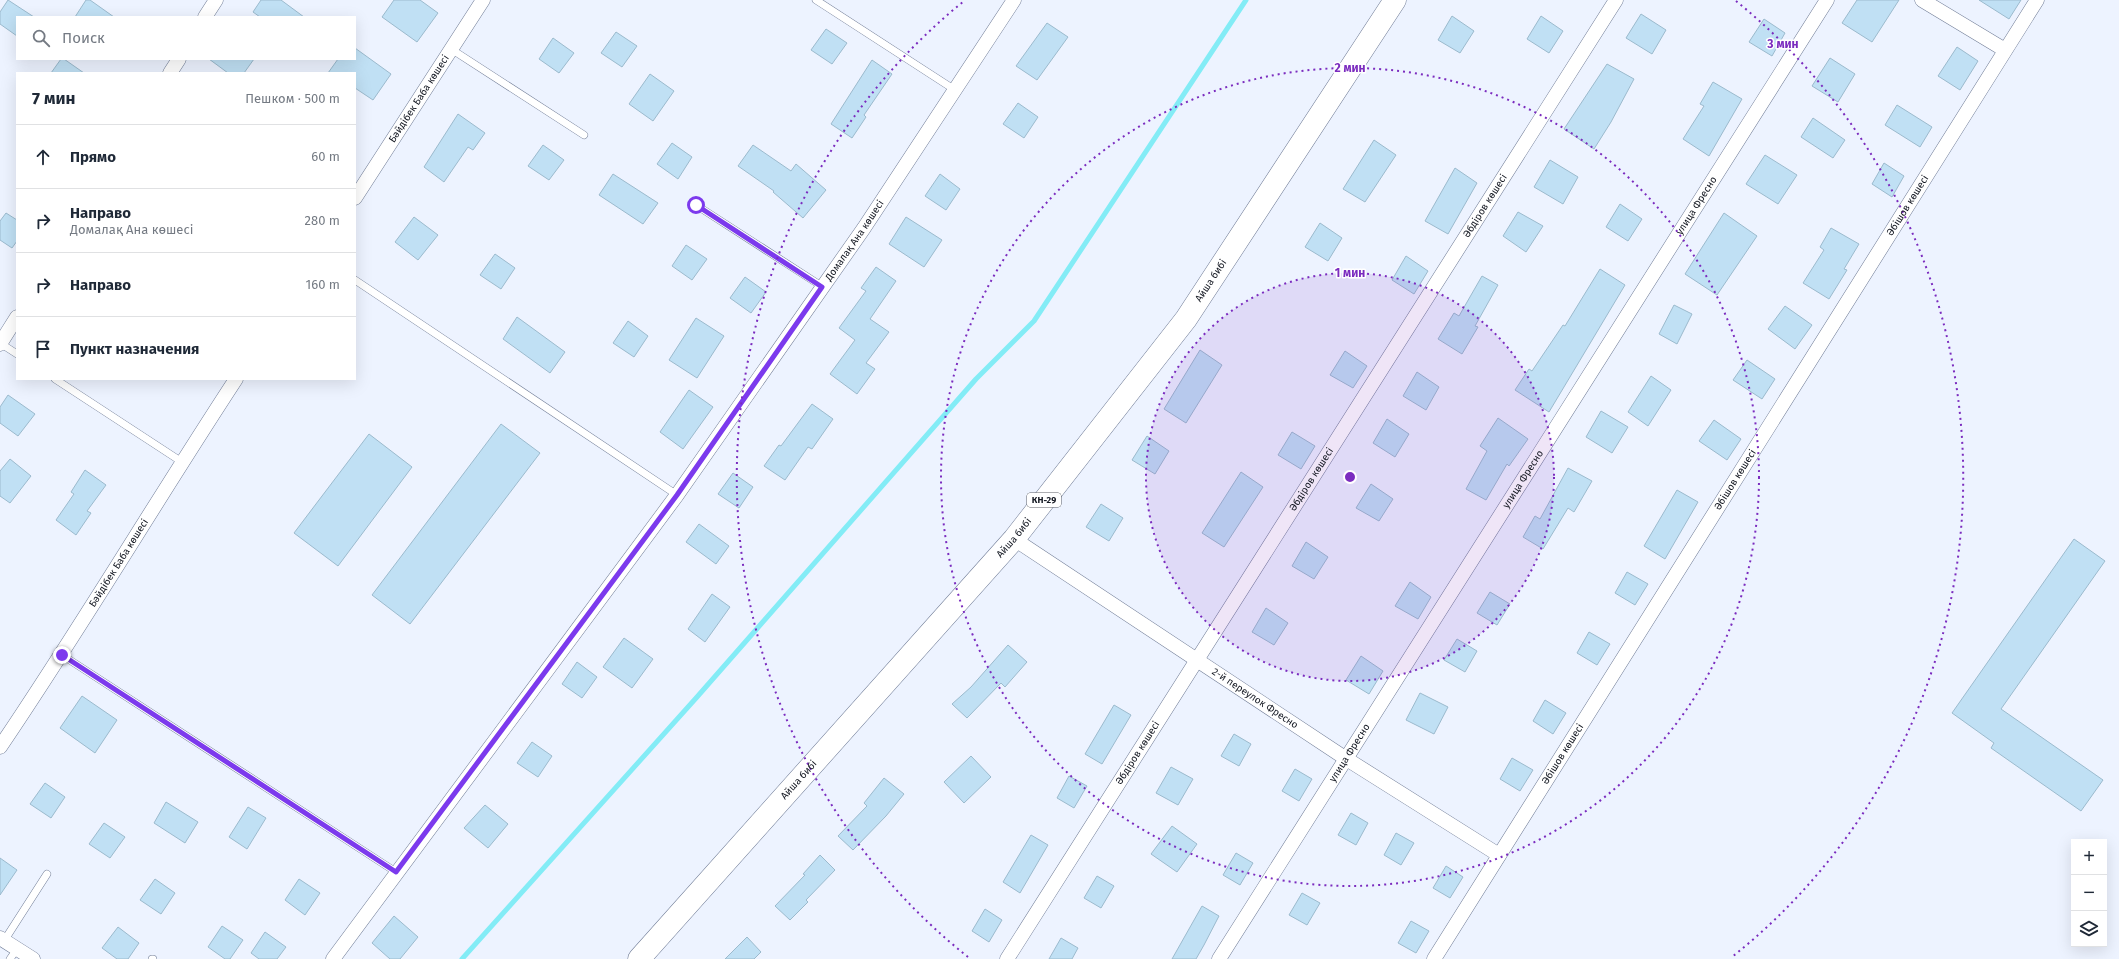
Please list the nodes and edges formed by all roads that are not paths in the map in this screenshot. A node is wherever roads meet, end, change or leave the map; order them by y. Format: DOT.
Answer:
graph roads {
  1 [pos="216,0"];
  2 [pos="483,0"];
  3 [pos="816,0"];
  4 [pos="1014,0"];
  5 [pos="1395,0"];
  6 [pos="1616,0"];
  7 [pos="1827,0"];
  8 [pos="1922,0"];
  9 [pos="2037,0"];
  10 [pos="206,16"];
  11 [pos="451,49"];
  12 [pos="2005,50"];
  13 [pos="178,60"];
  14 [pos="171,72"];
  15 [pos="955,90"];
  16 [pos="584,135"];
  17 [pos="356,196"];
  18 [pos="696,205"];
  19 [pos="356,281"];
  20 [pos="822,287"];
  21 [pos="16,319"];
  22 [pos="0,344"];
  23 [pos="16,353"];
  24 [pos="56,380"];
  25 [pos="235,380"];
  26 [pos="182,462"];
  27 [pos="677,495"];
  28 [pos="1014,539"];
  29 [pos="62,655"];
  30 [pos="1198,659"];
  31 [pos="0,746"];
  32 [pos="1345,758"];
  33 [pos="1499,855"];
  34 [pos="396,872"];
  35 [pos="48,874"];
  36 [pos="2,939"];
  37 [pos="14,954"];
  38 [pos="33,959"];
  39 [pos="333,959"];
  40 [pos="639,959"];
  41 [pos="1007,959"];
  42 [pos="1219,959"];
  43 [pos="1434,959"];
  1 -- 10 [label="street"];
  2 -- 11 [label="street, Бәйдібек Баба көшесі"];
  3 -- 15 [label="lane"];
  4 -- 15 [label="street, Домалақ Ана көшесі"];
  5 -- 28 [label="main road, Айша бибі / КН-29"];
  6 -- 30 [label="street, Әбдіров көшесі"];
  7 -- 32 [label="street, улица Фресно"];
  8 -- 12 [label="street"];
  9 -- 12 [label="street, Әбішов көшесі"];
  11 -- 16 [label="lane"];
  11 -- 17 [label="street, Бәйдібек Баба көшесі"];
  12 -- 33 [label="street, Әбішов көшесі"];
  13 -- 14 [label="street"];
  15 -- 20 [label="street, Домалақ Ана көшесі"];
  18 -- 20 [label="lane"];
  19 -- 27 [label="lane"];
  20 -- 27 [label="street, Домалақ Ана көшесі"];
  21 -- 22 [label="street"];
  22 -- 23 [label="lane"];
  24 -- 26 [label="lane"];
  25 -- 26 [label="street, Бәйдібек Баба көшесі"];
  26 -- 29 [label="street, Бәйдібек Баба көшесі"];
  27 -- 34 [label="street, Домалақ Ана көшесі"];
  28 -- 30 [label="street, 2-й переулок Фресно"];
  28 -- 40 [label="main road, Айша бибі / КН-29"];
  29 -- 31 [label="street, Бәйдібек Баба көшесі"];
  29 -- 34 [label="lane"];
  30 -- 32 [label="street, 2-й переулок Фресно"];
  30 -- 41 [label="street, Әбдіров көшесі"];
  32 -- 33 [label="street, 2-й переулок Фресно"];
  32 -- 42 [label="street, улица Фресно"];
  33 -- 43 [label="street, Әбішов көшесі"];
  34 -- 39 [label="street, Домалақ Ана көшесі"];
  35 -- 36 [label="lane"];
  36 -- 37 [label="street"];
  37 -- 38 [label="street"];
}
